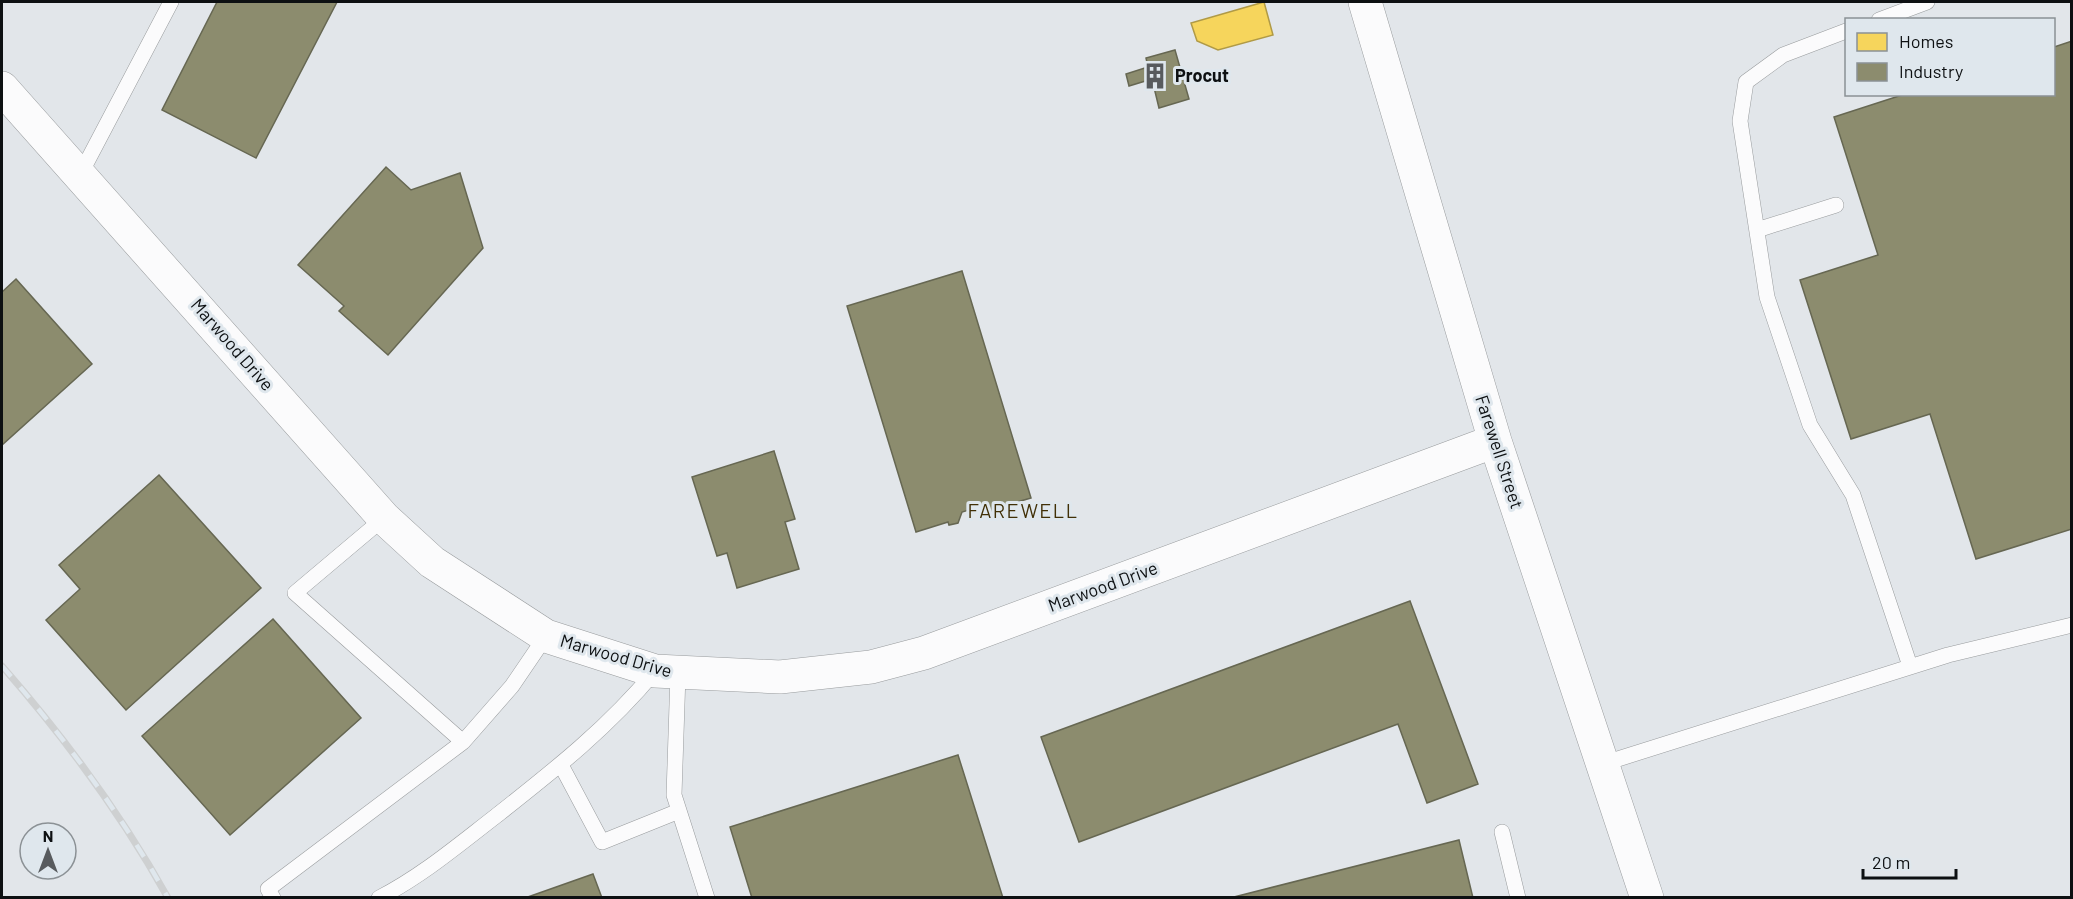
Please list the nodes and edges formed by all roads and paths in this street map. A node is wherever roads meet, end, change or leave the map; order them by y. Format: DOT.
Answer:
graph roads {
  1 [pos="171,2"];
  2 [pos="1365,2"];
  3 [pos="1927,2"];
  4 [pos="1884,18"];
  5 [pos="1845,32"];
  6 [pos="2,88"];
  7 [pos="80,175"];
  8 [pos="1836,205"];
  9 [pos="1757,230"];
  10 [pos="1495,441"];
  11 [pos="384,518"];
  12 [pos="2072,625"];
  13 [pos="546,636"];
  14 [pos="1910,666"];
  15 [pos="667,673"];
  16 [pos="463,742"];
  17 [pos="1602,764"];
  18 [pos="561,765"];
  19 [pos="679,811"];
  20 [pos="1502,832"];
  21 [pos="273,897"];
  22 [pos="379,897"];
  23 [pos="707,897"];
  24 [pos="1518,897"];
  25 [pos="1647,897"];
  1 -- 7 [label="lane"];
  2 -- 10 [label="street, Farewell Street"];
  3 -- 4 [label="lane"];
  5 -- 9 [label="lane"];
  6 -- 7 [label="street, Marwood Drive"];
  7 -- 11 [label="street, Marwood Drive"];
  8 -- 9 [label="lane"];
  9 -- 14 [label="lane"];
  10 -- 15 [label="street, Marwood Drive"];
  10 -- 17 [label="street, Farewell Street"];
  11 -- 13 [label="street, Marwood Drive"];
  11 -- 16 [label="lane"];
  12 -- 14 [label="lane"];
  13 -- 15 [label="street, Marwood Drive"];
  13 -- 16 [label="lane"];
  14 -- 17 [label="lane"];
  15 -- 18 [label="lane"];
  15 -- 19 [label="lane"];
  16 -- 21 [label="lane"];
  17 -- 25 [label="street, Farewell Street"];
  18 -- 19 [label="lane"];
  18 -- 22 [label="lane"];
  19 -- 23 [label="lane"];
  20 -- 24 [label="lane"];
}
